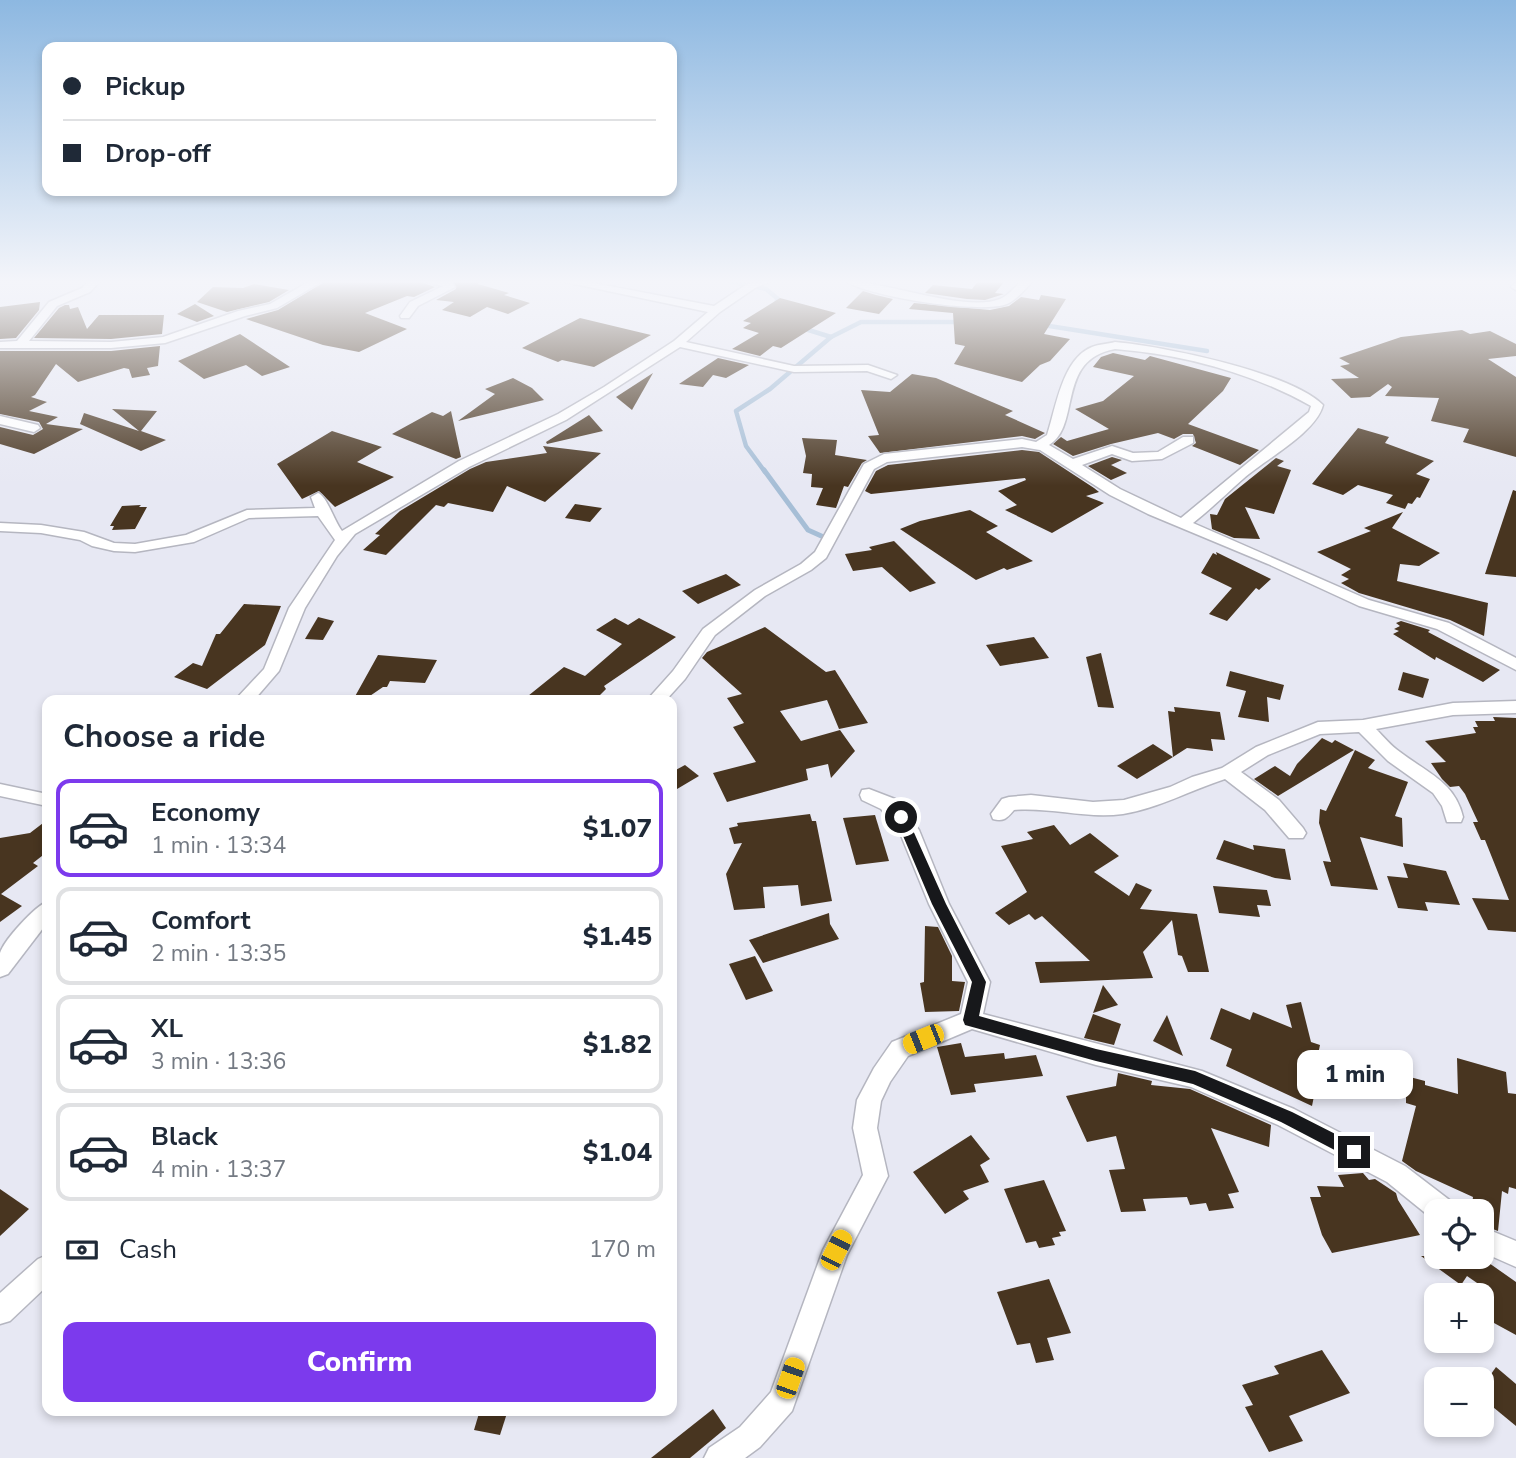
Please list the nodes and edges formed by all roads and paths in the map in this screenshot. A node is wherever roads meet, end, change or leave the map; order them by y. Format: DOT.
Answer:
graph roads {
  1 [pos="669,349"];
  2 [pos="704,349"];
  3 [pos="1096,349"];
  4 [pos="1137,349"];
  5 [pos="891,375"];
  6 [pos="0,420"];
  7 [pos="34,428"];
  8 [pos="1188,440"];
  9 [pos="1039,445"];
  10 [pos="1072,464"];
  11 [pos="318,497"];
  12 [pos="323,512"];
  13 [pos="1182,524"];
  14 [pos="0,527"];
  15 [pos="342,540"];
  16 [pos="1516,665"];
  17 [pos="249,695"];
  18 [pos="661,695"];
  19 [pos="1516,706"];
  20 [pos="1363,726"];
  21 [pos="1228,772"];
  22 [pos="0,790"];
  23 [pos="869,795"];
  24 [pos="42,799"];
  25 [pos="999,814"];
  26 [pos="1454,817"];
  27 [pos="1296,833"];
  28 [pos="42,915"];
  29 [pos="0,968"];
  30 [pos="971,1020"];
  31 [pos="1428,1199"];
  32 [pos="1494,1244"];
  33 [pos="1516,1254"];
  34 [pos="42,1273"];
  35 [pos="0,1311"];
  36 [pos="719,1458"];
  1 -- 15 [label="street"];
  2 -- 5 [label="street"];
  3 -- 9 [label="street"];
  4 -- 13 [label="street"];
  6 -- 7 [label="street"];
  8 -- 10 [label="street"];
  9 -- 10 [label="street"];
  9 -- 18 [label="street"];
  10 -- 13 [label="street"];
  11 -- 12 [label="street"];
  12 -- 14 [label="street"];
  12 -- 15 [label="street"];
  13 -- 16 [label="street"];
  15 -- 17 [label="street"];
  19 -- 20 [label="street"];
  20 -- 21 [label="street"];
  20 -- 26 [label="street"];
  21 -- 25 [label="street"];
  21 -- 27 [label="street"];
  22 -- 24 [label="street"];
  23 -- 30 [label="street"];
  28 -- 29 [label="street"];
  30 -- 31 [label="street"];
  30 -- 36 [label="street"];
  32 -- 33 [label="street"];
  34 -- 35 [label="street"];
}
